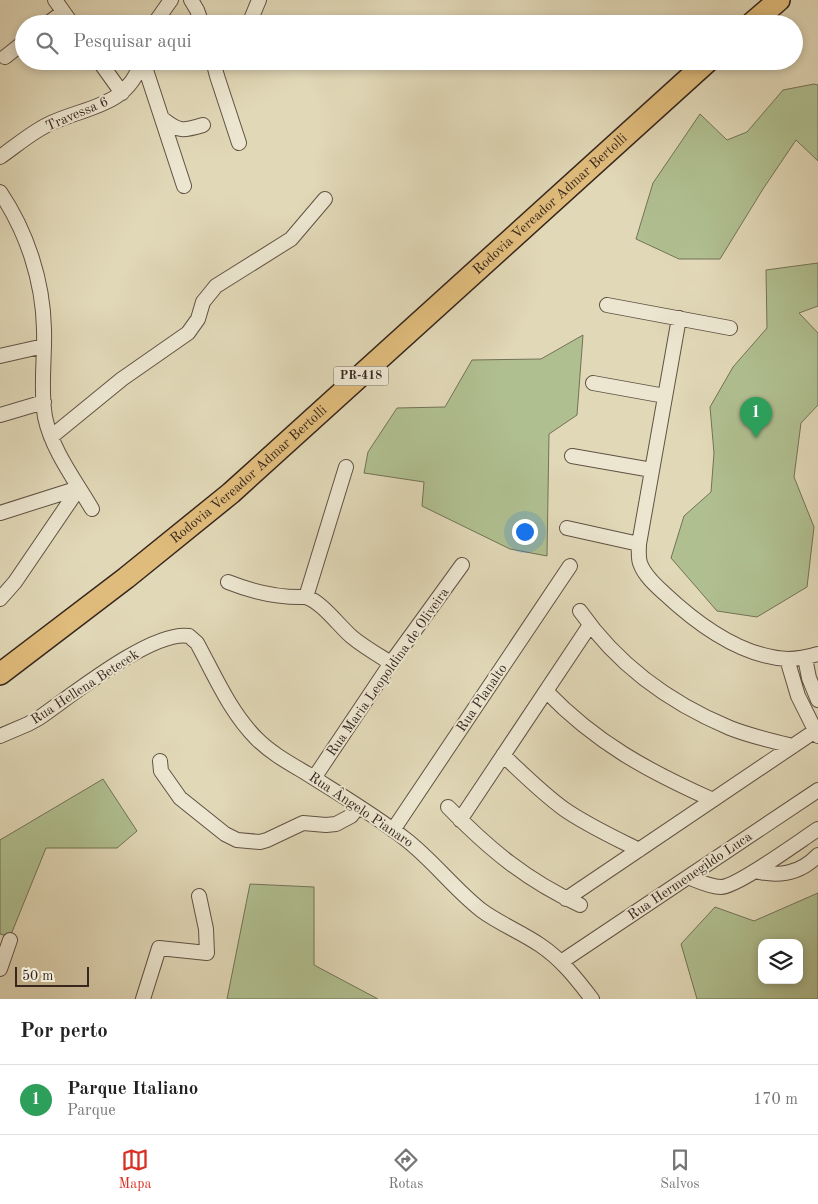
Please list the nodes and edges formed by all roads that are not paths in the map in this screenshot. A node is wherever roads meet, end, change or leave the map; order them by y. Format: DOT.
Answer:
graph roads {
  1 [pos="171,0"];
  2 [pos="191,0"];
  3 [pos="260,0"];
  4 [pos="780,0"];
  5 [pos="160,15"];
  6 [pos="199,15"];
  7 [pos="253,15"];
  8 [pos="762,15"];
  9 [pos="15,49"];
  10 [pos="5,57"];
  11 [pos="105,70"];
  12 [pos="139,70"];
  13 [pos="146,70"];
  14 [pos="216,70"];
  15 [pos="698,70"];
  16 [pos="122,93"];
  17 [pos="163,119"];
  18 [pos="203,125"];
  19 [pos="239,143"];
  20 [pos="0,157"];
  21 [pos="184,186"];
  22 [pos="0,192"];
  23 [pos="325,199"];
  24 [pos="4,205"];
  25 [pos="606,305"];
  26 [pos="679,318"];
  27 [pos="730,328"];
  28 [pos="44,346"];
  29 [pos="0,356"];
  30 [pos="593,383"];
  31 [pos="665,396"];
  32 [pos="44,402"];
  33 [pos="0,415"];
  34 [pos="51,437"];
  35 [pos="572,456"];
  36 [pos="346,467"];
  37 [pos="652,470"];
  38 [pos="79,488"];
  39 [pos="92,509"];
  40 [pos="0,512"];
  41 [pos="566,528"];
  42 [pos="639,544"];
  43 [pos="462,565"];
  44 [pos="570,566"];
  45 [pos="228,582"];
  46 [pos="306,597"];
  47 [pos="0,599"];
  48 [pos="580,611"];
  49 [pos="590,625"];
  50 [pos="197,643"];
  51 [pos="811,656"];
  52 [pos="787,658"];
  53 [pos="391,664"];
  54 [pos="0,674"];
  55 [pos="546,691"];
  56 [pos="818,700"];
  57 [pos="817,732"];
  58 [pos="0,736"];
  59 [pos="793,746"];
  60 [pos="503,755"];
  61 [pos="160,761"];
  62 [pos="314,778"];
  63 [pos="818,790"];
  64 [pos="713,800"];
  65 [pos="358,807"];
  66 [pos="448,807"];
  67 [pos="460,820"];
  68 [pos="818,829"];
  69 [pos="393,830"];
  70 [pos="639,850"];
  71 [pos="818,855"];
  72 [pos="755,871"];
  73 [pos="688,877"];
  74 [pos="199,896"];
  75 [pos="566,899"];
  76 [pos="580,905"];
  77 [pos="10,940"];
  78 [pos="561,962"];
  79 [pos="0,970"];
  80 [pos="143,999"];
  81 [pos="592,999"];
  1 -- 5 [label="street"];
  2 -- 6 [label="street"];
  3 -- 7 [label="street"];
  4 -- 8 [label="highway"];
  9 -- 10 [label="street"];
  11 -- 16 [label="street"];
  12 -- 16 [label="street, Travessa 6"];
  13 -- 17 [label="street"];
  14 -- 19 [label="street"];
  15 -- 54 [label="highway, Rodovia Vereador Admar Bertolli / PR-418"];
  16 -- 20 [label="street, Travessa 6"];
  17 -- 18 [label="street"];
  17 -- 21 [label="street"];
  22 -- 24 [label="street"];
  23 -- 34 [label="street"];
  24 -- 28 [label="street"];
  25 -- 26 [label="street"];
  26 -- 27 [label="street"];
  26 -- 31 [label="street"];
  28 -- 29 [label="street"];
  28 -- 32 [label="street"];
  30 -- 31 [label="street"];
  31 -- 37 [label="street"];
  32 -- 33 [label="street"];
  32 -- 34 [label="street"];
  34 -- 38 [label="street"];
  35 -- 37 [label="street"];
  36 -- 46 [label="street"];
  37 -- 42 [label="street"];
  38 -- 39 [label="street"];
  38 -- 40 [label="street"];
  38 -- 47 [label="street"];
  41 -- 42 [label="street"];
  42 -- 52 [label="street"];
  43 -- 53 [label="street, Rua Maria Leopoldina de Oliveira"];
  44 -- 69 [label="street, Rua Planalto"];
  45 -- 46 [label="street"];
  46 -- 53 [label="street"];
  48 -- 49 [label="street"];
  49 -- 55 [label="street"];
  49 -- 59 [label="street"];
  50 -- 58 [label="street, Rua Hellena Betecek"];
  50 -- 62 [label="street, Rua Ângelo Pianaro"];
  51 -- 52 [label="street"];
  51 -- 56 [label="street"];
  52 -- 57 [label="street"];
  53 -- 62 [label="street, Rua Maria Leopoldina de Oliveira"];
  55 -- 60 [label="street"];
  55 -- 64 [label="street"];
  57 -- 59 [label="street"];
  59 -- 64 [label="street"];
  60 -- 67 [label="street"];
  60 -- 70 [label="street"];
  61 -- 65 [label="street"];
  62 -- 65 [label="street, Rua Ângelo Pianaro"];
  63 -- 73 [label="street, Rua Hermenegildo Luca"];
  64 -- 70 [label="street"];
  65 -- 69 [label="street, Rua Ângelo Pianaro"];
  66 -- 67 [label="street"];
  67 -- 75 [label="street"];
  68 -- 72 [label="street"];
  69 -- 78 [label="street, Rua Ângelo Pianaro"];
  70 -- 75 [label="street"];
  71 -- 72 [label="street"];
  72 -- 73 [label="street"];
  73 -- 78 [label="street, Rua Hermenegildo Luca"];
  74 -- 80 [label="street"];
  75 -- 76 [label="street"];
  77 -- 79 [label="street"];
  78 -- 81 [label="street, Rua Ângelo Pianaro"];
}
